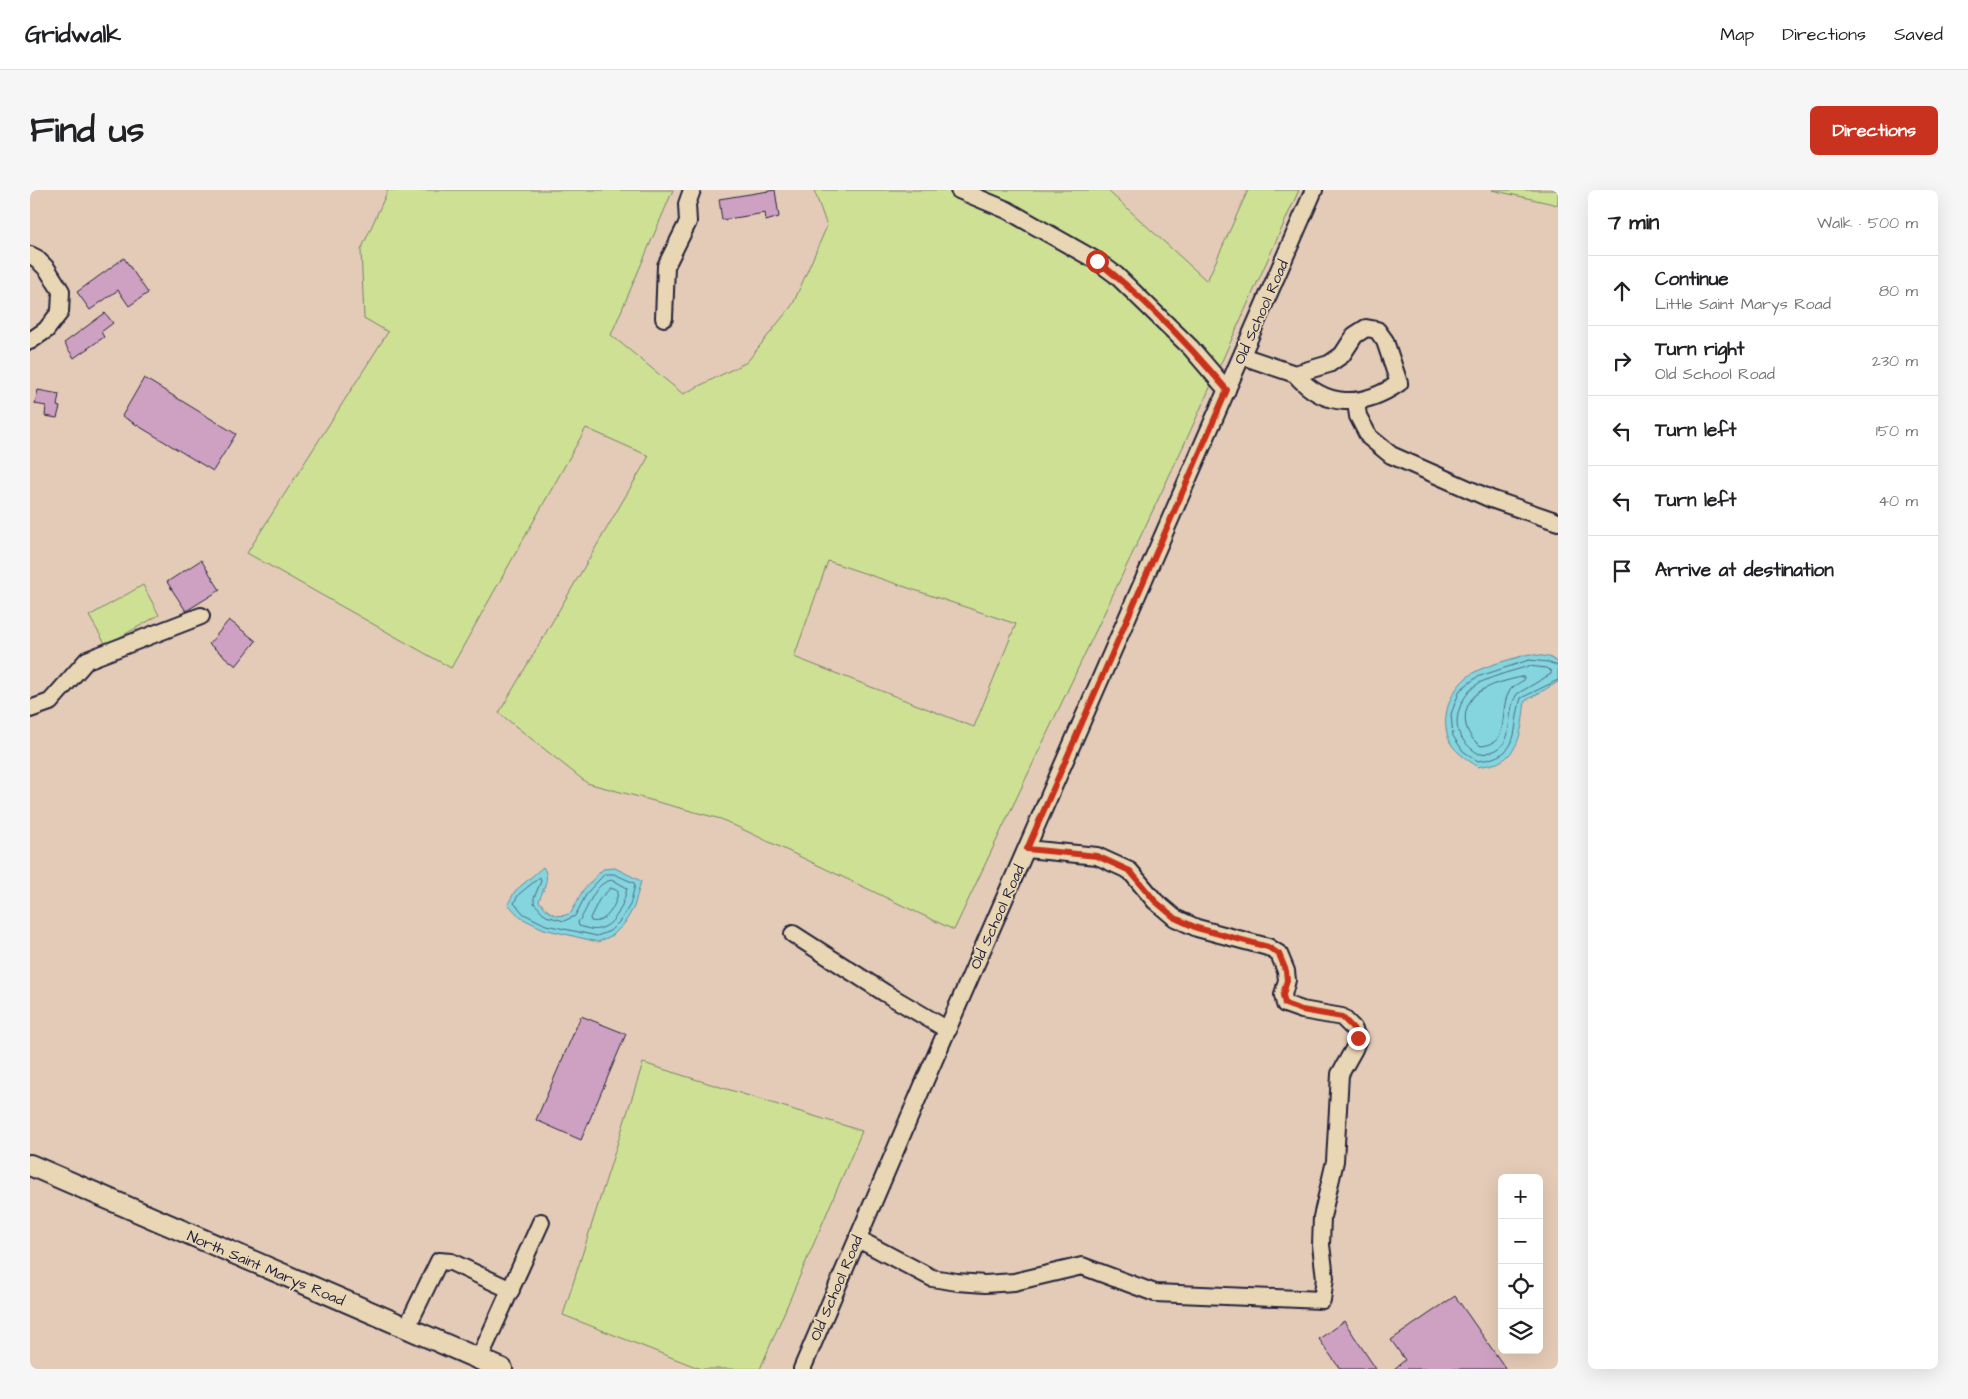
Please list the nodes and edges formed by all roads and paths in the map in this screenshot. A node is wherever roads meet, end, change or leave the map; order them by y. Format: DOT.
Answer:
graph roads {
  1 [pos="692,190"];
  2 [pos="958,190"];
  3 [pos="1314,190"];
  4 [pos="30,255"];
  5 [pos="664,318"];
  6 [pos="30,341"];
  7 [pos="1242,356"];
  8 [pos="1295,374"];
  9 [pos="1227,390"];
  10 [pos="1356,402"];
  11 [pos="1558,522"];
  12 [pos="201,616"];
  13 [pos="30,709"];
  14 [pos="1027,849"];
  15 [pos="793,934"];
  16 [pos="948,1030"];
  17 [pos="30,1165"];
  18 [pos="541,1222"];
  19 [pos="858,1239"];
  20 [pos="511,1290"];
  21 [pos="406,1328"];
  22 [pos="479,1360"];
  23 [pos="502,1369"];
  24 [pos="802,1369"];
  1 -- 5 [label="street"];
  2 -- 9 [label="street"];
  3 -- 7 [label="street, Old School Road"];
  4 -- 6 [label="street"];
  7 -- 8 [label="street"];
  7 -- 9 [label="street, Old School Road"];
  8 -- 10 [label="street"];
  8 -- 10 [label="street"];
  9 -- 14 [label="street, Old School Road"];
  10 -- 11 [label="street"];
  12 -- 13 [label="street"];
  14 -- 16 [label="street, Old School Road"];
  14 -- 19 [label="street"];
  15 -- 16 [label="street"];
  16 -- 19 [label="street, Old School Road"];
  17 -- 21 [label="main road, North Saint Marys Road"];
  18 -- 20 [label="street"];
  19 -- 24 [label="street, Old School Road"];
  20 -- 21 [label="street"];
  20 -- 22 [label="street"];
  21 -- 22 [label="main road, North Saint Marys Road"];
  22 -- 23 [label="main road, North Saint Marys Road"];
}
